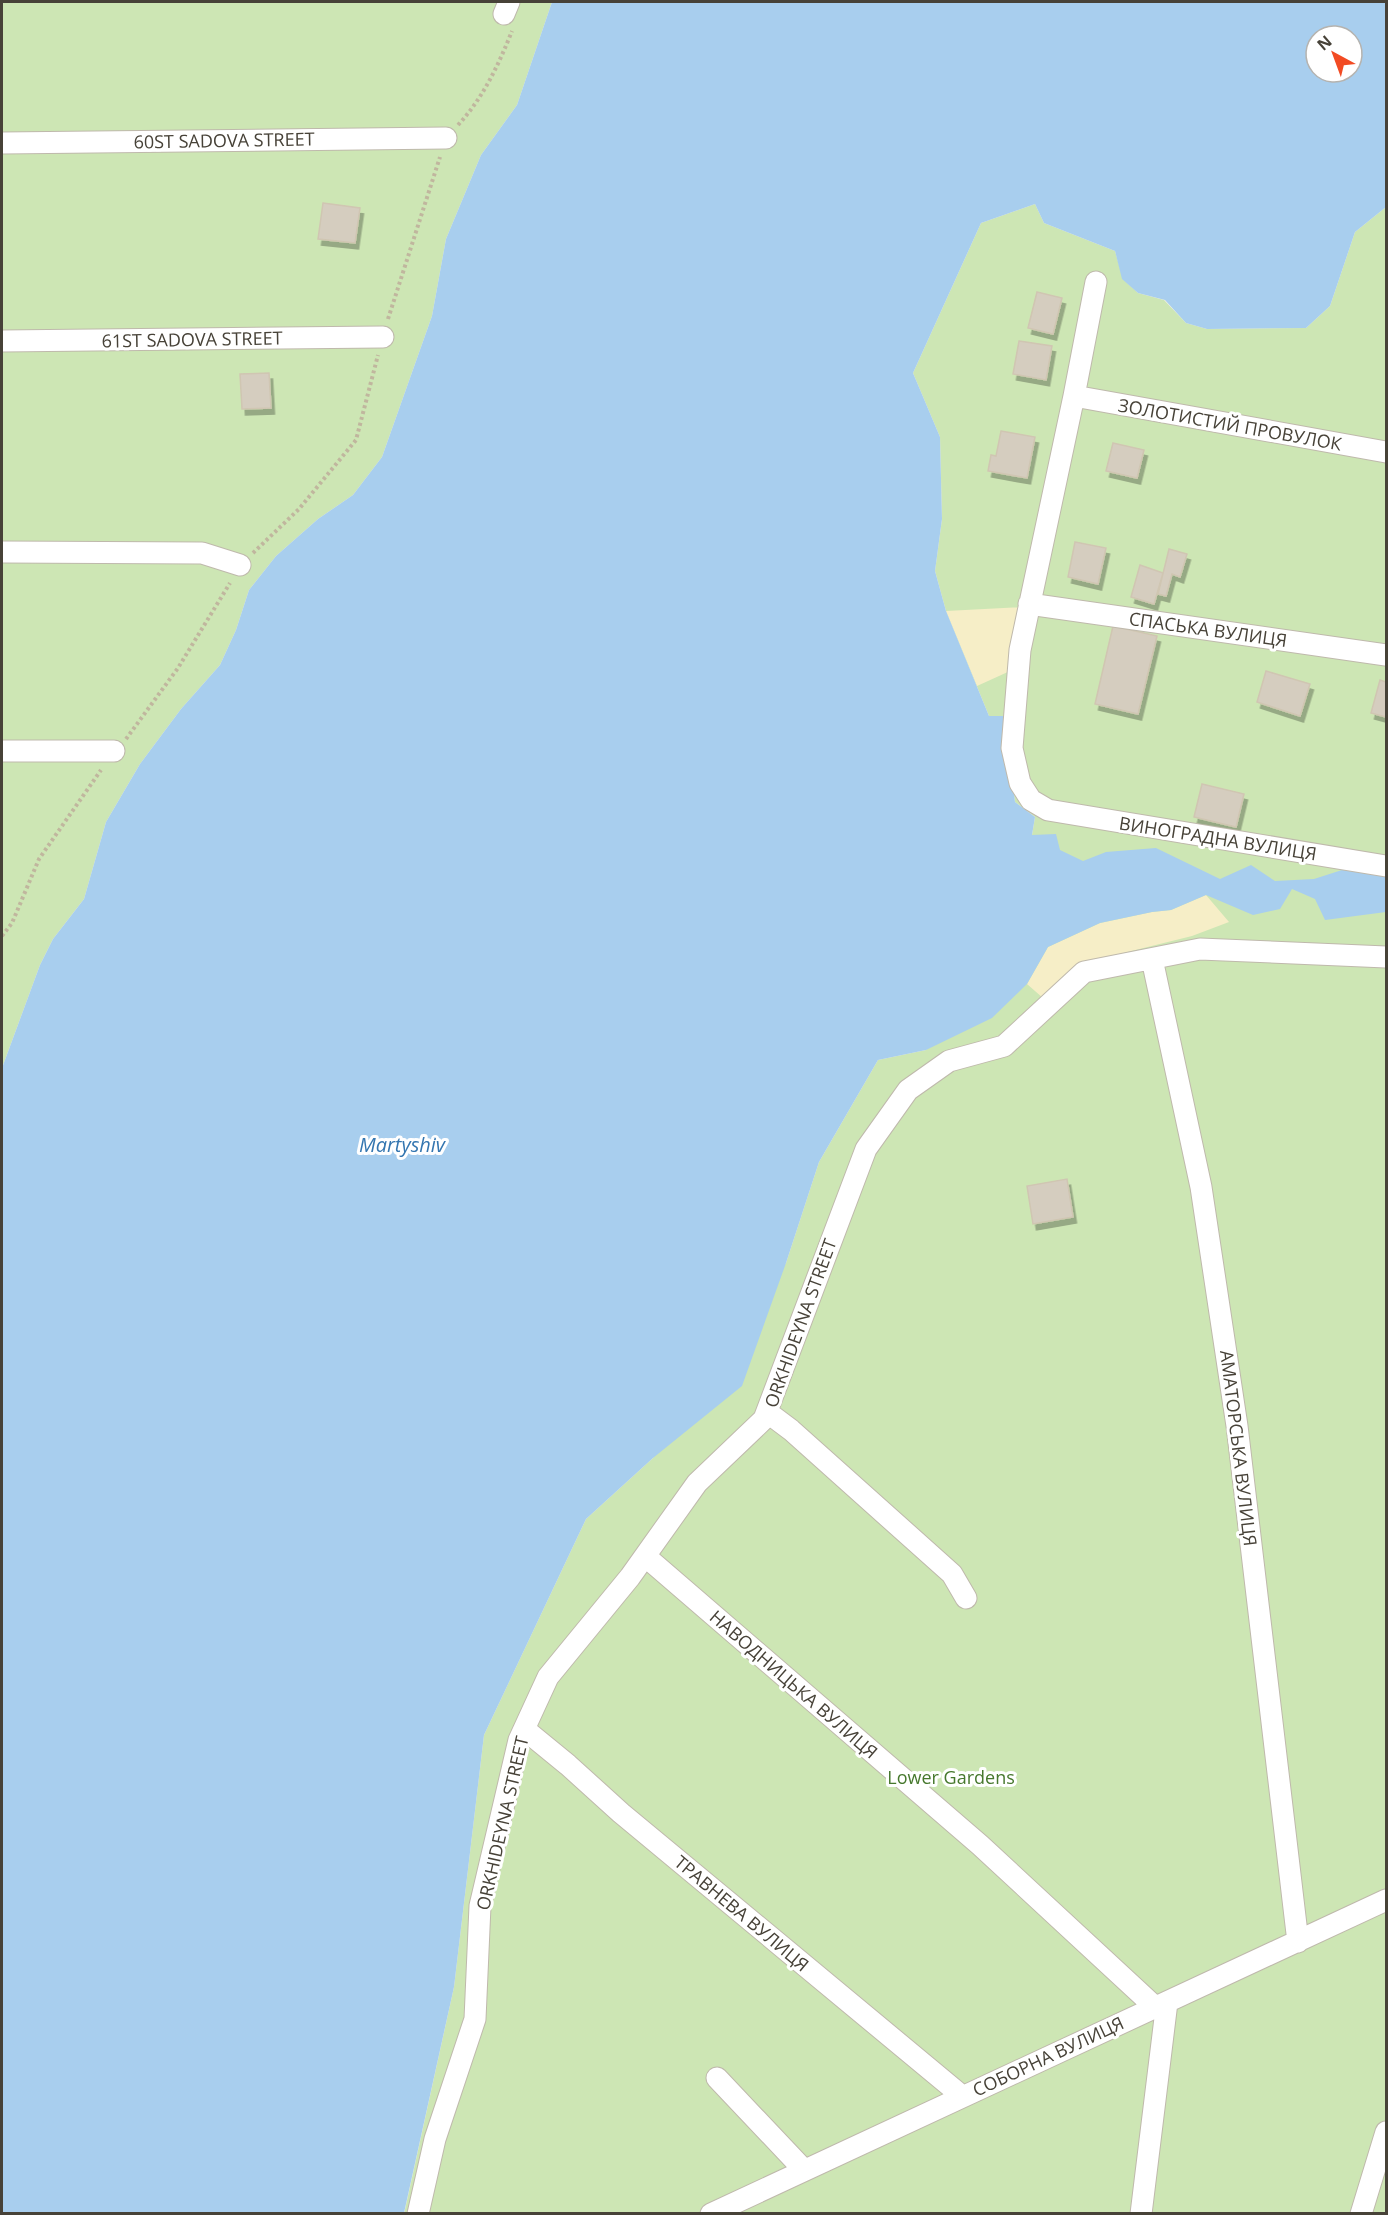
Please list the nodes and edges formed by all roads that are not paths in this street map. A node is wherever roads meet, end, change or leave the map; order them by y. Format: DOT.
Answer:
graph roads {
  1 [pos="446,138"];
  2 [pos="2,143"];
  3 [pos="1095,282"];
  4 [pos="383,337"];
  5 [pos="2,341"];
  6 [pos="1074,396"];
  7 [pos="1386,452"];
  8 [pos="2,552"];
  9 [pos="240,565"];
  10 [pos="1029,604"];
  11 [pos="1386,655"];
  12 [pos="2,751"];
  13 [pos="114,751"];
  14 [pos="1386,866"];
  15 [pos="1386,957"];
  16 [pos="1152,959"];
  17 [pos="767,1412"];
  18 [pos="645,1556"];
  19 [pos="966,1598"];
  20 [pos="524,1729"];
  21 [pos="1386,1900"];
  22 [pos="1298,1942"];
  23 [pos="1161,2005"];
  24 [pos="717,2078"];
  25 [pos="962,2096"];
  26 [pos="1386,2132"];
  27 [pos="804,2170"];
  28 [pos="418,2214"];
  29 [pos="711,2214"];
  30 [pos="1141,2214"];
  31 [pos="1362,2214"];
  1 -- 2 [label="street, 60ST SADOVA STREET"];
  3 -- 6 [label="street"];
  4 -- 5 [label="street, 61ST SADOVA STREET"];
  6 -- 7 [label="street, ЗОЛОТИСТИЙ ПРОВУЛОК"];
  6 -- 10 [label="street"];
  8 -- 9 [label="street"];
  10 -- 11 [label="street, СПАСЬКА ВУЛИЦЯ"];
  10 -- 14 [label="street, ВИНОГРАДНА ВУЛИЦЯ"];
  12 -- 13 [label="street"];
  15 -- 16 [label="street, ORKHIDEYNA STREET"];
  16 -- 17 [label="street, ORKHIDEYNA STREET"];
  16 -- 22 [label="street, АМАТОРСЬКА ВУЛИЦЯ"];
  17 -- 18 [label="street, ORKHIDEYNA STREET"];
  17 -- 19 [label="street"];
  18 -- 20 [label="street, ORKHIDEYNA STREET"];
  18 -- 23 [label="street, НАВОДНИЦЬКА ВУЛИЦЯ"];
  20 -- 25 [label="street, ТРАВНЕВА ВУЛИЦЯ"];
  20 -- 28 [label="street, ORKHIDEYNA STREET"];
  21 -- 22 [label="street, СОБОРНА ВУЛИЦЯ"];
  22 -- 23 [label="street, СОБОРНА ВУЛИЦЯ"];
  23 -- 25 [label="street, СОБОРНА ВУЛИЦЯ"];
  23 -- 30 [label="street"];
  24 -- 27 [label="street"];
  25 -- 27 [label="street, СОБОРНА ВУЛИЦЯ"];
  26 -- 31 [label="street"];
  27 -- 29 [label="street, СОБОРНА ВУЛИЦЯ"];
}
